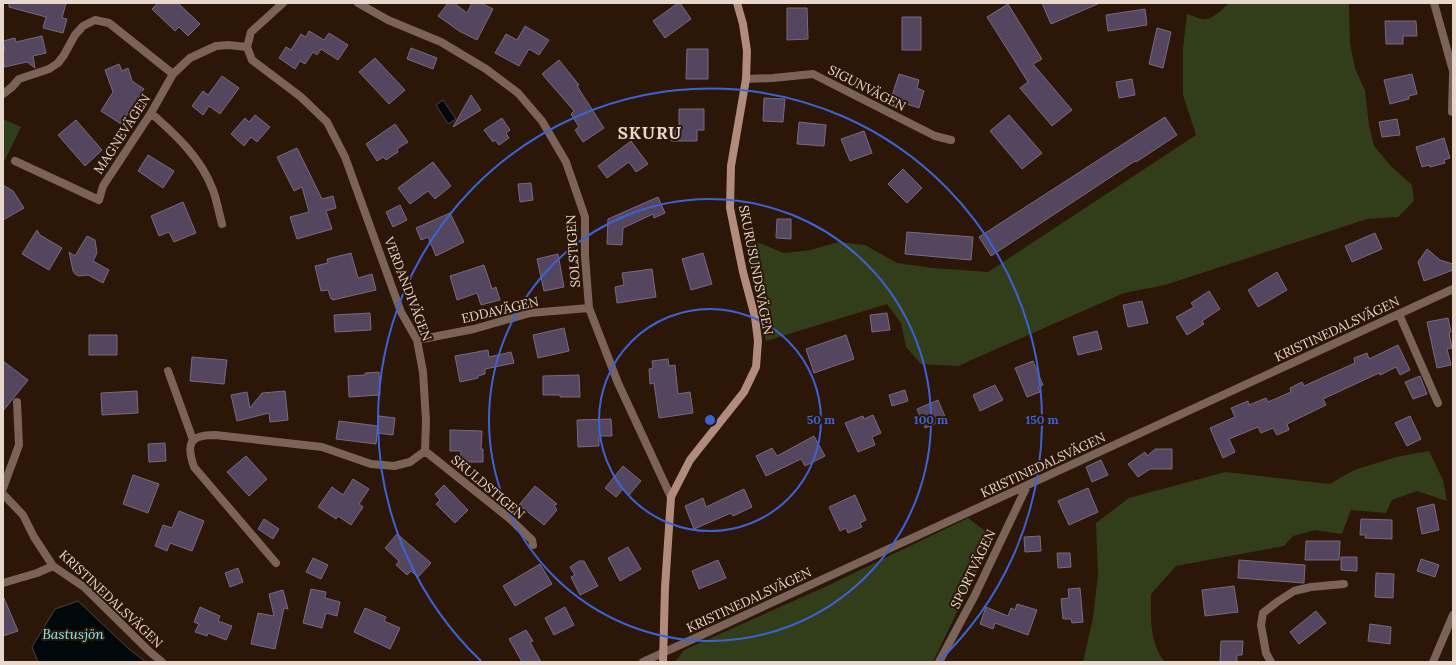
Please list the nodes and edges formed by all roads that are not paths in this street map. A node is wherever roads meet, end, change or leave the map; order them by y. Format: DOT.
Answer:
graph roads {
  1 [pos="283,3"];
  2 [pos="358,3"];
  3 [pos="737,3"];
  4 [pos="1434,3"];
  5 [pos="247,47"];
  6 [pos="1453,73"];
  7 [pos="173,74"];
  8 [pos="746,79"];
  9 [pos="3,94"];
  10 [pos="1452,112"];
  11 [pos="151,113"];
  12 [pos="951,140"];
  13 [pos="15,161"];
  14 [pos="222,224"];
  15 [pos="1453,289"];
  16 [pos="589,308"];
  17 [pos="1399,314"];
  18 [pos="417,340"];
  19 [pos="168,371"];
  20 [pos="17,402"];
  21 [pos="1438,403"];
  22 [pos="193,440"];
  23 [pos="425,451"];
  24 [pos="1027,486"];
  25 [pos="3,488"];
  26 [pos="3,494"];
  27 [pos="671,497"];
  28 [pos="533,545"];
  29 [pos="276,563"];
  30 [pos="54,566"];
  31 [pos="3,583"];
  32 [pos="1344,584"];
  33 [pos="1453,615"];
  34 [pos="664,653"];
  35 [pos="162,662"];
  36 [pos="643,662"];
  37 [pos="663,662"];
  38 [pos="939,662"];
  39 [pos="1271,662"];
  40 [pos="1432,662"];
  1 -- 5 [label="street"];
  2 -- 16 [label="street, SOLSTIGEN"];
  3 -- 8 [label="street, SKURUSUNDSVÄGEN"];
  4 -- 6 [label="street"];
  5 -- 7 [label="street, MAGNEVÄGEN"];
  5 -- 18 [label="street, VERDANDIVÄGEN"];
  6 -- 10 [label="street"];
  7 -- 9 [label="street"];
  7 -- 11 [label="street, MAGNEVÄGEN"];
  8 -- 12 [label="street, SIGUNVÄGEN"];
  8 -- 27 [label="street, SKURUSUNDSVÄGEN"];
  11 -- 13 [label="street, MAGNEVÄGEN"];
  11 -- 14 [label="street"];
  15 -- 17 [label="street, KRISTINEDALSVÄGEN"];
  16 -- 18 [label="street, EDDAVÄGEN"];
  16 -- 27 [label="street, SOLSTIGEN"];
  17 -- 21 [label="street"];
  17 -- 24 [label="street, KRISTINEDALSVÄGEN"];
  18 -- 23 [label="street, VERDANDIVÄGEN"];
  19 -- 22 [label="street"];
  20 -- 25 [label="street"];
  22 -- 23 [label="street"];
  22 -- 29 [label="street"];
  23 -- 28 [label="street, SKULDSTIGEN"];
  24 -- 34 [label="street, KRISTINEDALSVÄGEN"];
  24 -- 38 [label="street, SPORTVÄGEN"];
  26 -- 30 [label="street, KRISTINEDALSVÄGEN"];
  27 -- 34 [label="street, SKURUSUNDSVÄGEN"];
  30 -- 31 [label="street"];
  30 -- 35 [label="street, KRISTINEDALSVÄGEN"];
  32 -- 39 [label="street"];
  33 -- 40 [label="street"];
  34 -- 36 [label="street, KRISTINEDALSVÄGEN"];
  34 -- 37 [label="street, SKURUSUNDSVÄGEN"];
}
